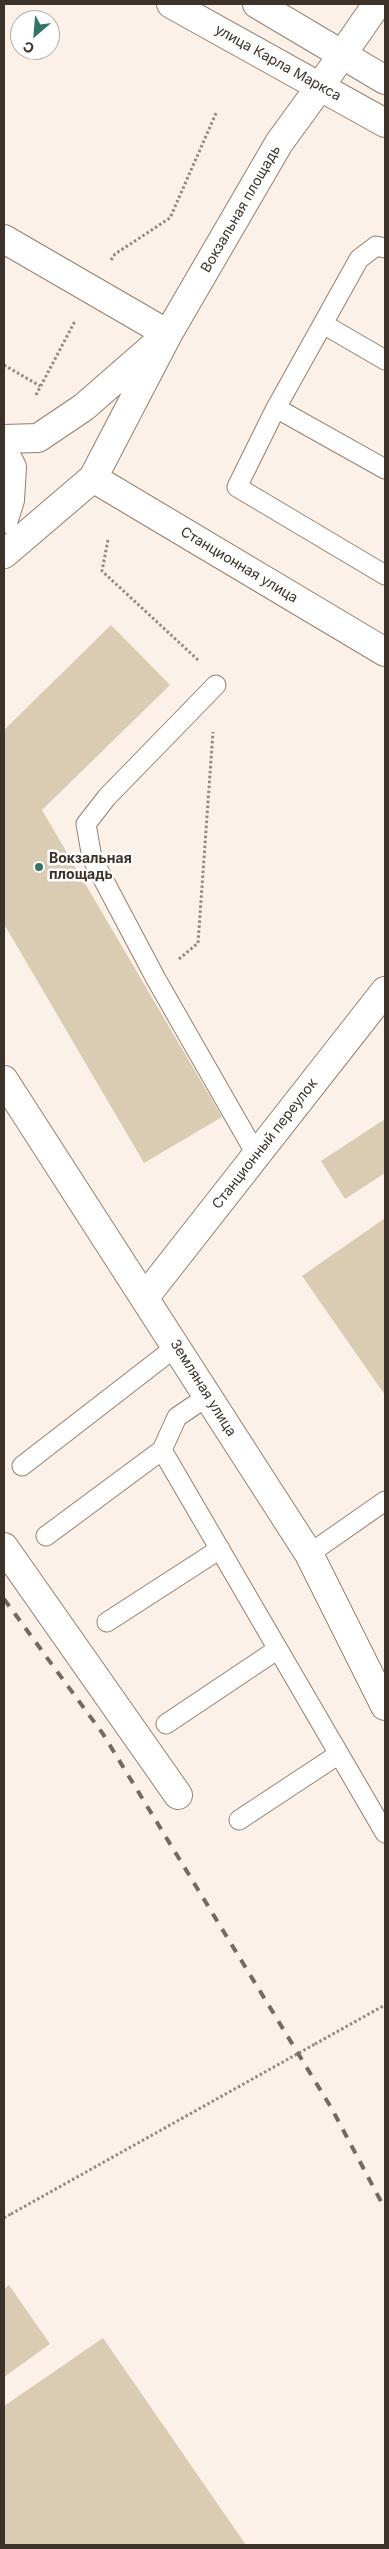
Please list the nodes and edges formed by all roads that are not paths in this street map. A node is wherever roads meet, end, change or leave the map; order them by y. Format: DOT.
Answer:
graph roads {
  1 [pos="171,4"];
  2 [pos="257,4"];
  3 [pos="377,4"];
  4 [pos="342,55"];
  5 [pos="385,80"];
  6 [pos="320,88"];
  7 [pos="385,123"];
  8 [pos="4,240"];
  9 [pos="385,248"];
  10 [pos="323,324"];
  11 [pos="168,334"];
  12 [pos="385,360"];
  13 [pos="276,408"];
  14 [pos="4,439"];
  15 [pos="4,452"];
  16 [pos="385,469"];
  17 [pos="93,478"];
  18 [pos="4,519"];
  19 [pos="4,554"];
  20 [pos="385,575"];
  21 [pos="385,652"];
  22 [pos="216,685"];
  23 [pos="385,991"];
  24 [pos="4,1083"];
  25 [pos="256,1154"];
  26 [pos="145,1297"];
  27 [pos="177,1346"];
  28 [pos="208,1396"];
  29 [pos="162,1450"];
  30 [pos="22,1466"];
  31 [pos="385,1501"];
  32 [pos="46,1536"];
  33 [pos="4,1547"];
  34 [pos="220,1549"];
  35 [pos="309,1554"];
  36 [pos="107,1622"];
  37 [pos="278,1649"];
  38 [pos="385,1706"];
  39 [pos="166,1724"];
  40 [pos="339,1754"];
  41 [pos="178,1796"];
  42 [pos="239,1820"];
  43 [pos="385,1833"];
  1 -- 6 [label="street, улица Карла Маркса"];
  2 -- 4 [label="street"];
  3 -- 4 [label="street, Вокзальная площадь"];
  4 -- 5 [label="street"];
  4 -- 6 [label="street, Вокзальная площадь"];
  6 -- 7 [label="street, улица Карла Маркса"];
  6 -- 11 [label="street, Вокзальная площадь"];
  8 -- 11 [label="street"];
  9 -- 10 [label="lane"];
  10 -- 12 [label="lane"];
  10 -- 13 [label="lane"];
  11 -- 14 [label="street, Вокзальная площадь"];
  11 -- 17 [label="street, Вокзальная площадь"];
  13 -- 16 [label="lane"];
  13 -- 20 [label="lane"];
  15 -- 18 [label="street"];
  17 -- 19 [label="street, Вокзальная площадь"];
  17 -- 21 [label="street, Станционная улица"];
  22 -- 25 [label="lane"];
  23 -- 25 [label="street, Станционный переулок"];
  24 -- 26 [label="street, Земляная улица"];
  25 -- 26 [label="street, Станционный переулок"];
  26 -- 27 [label="street, Земляная улица"];
  27 -- 28 [label="street, Земляная улица"];
  27 -- 30 [label="lane"];
  28 -- 29 [label="lane"];
  28 -- 35 [label="street, Земляная улица"];
  29 -- 32 [label="lane"];
  29 -- 34 [label="lane"];
  31 -- 35 [label="lane"];
  33 -- 41 [label="street"];
  34 -- 36 [label="lane"];
  34 -- 37 [label="lane"];
  35 -- 38 [label="street, Земляная улица"];
  37 -- 39 [label="lane"];
  37 -- 40 [label="lane"];
  40 -- 42 [label="lane"];
  40 -- 43 [label="lane"];
}
